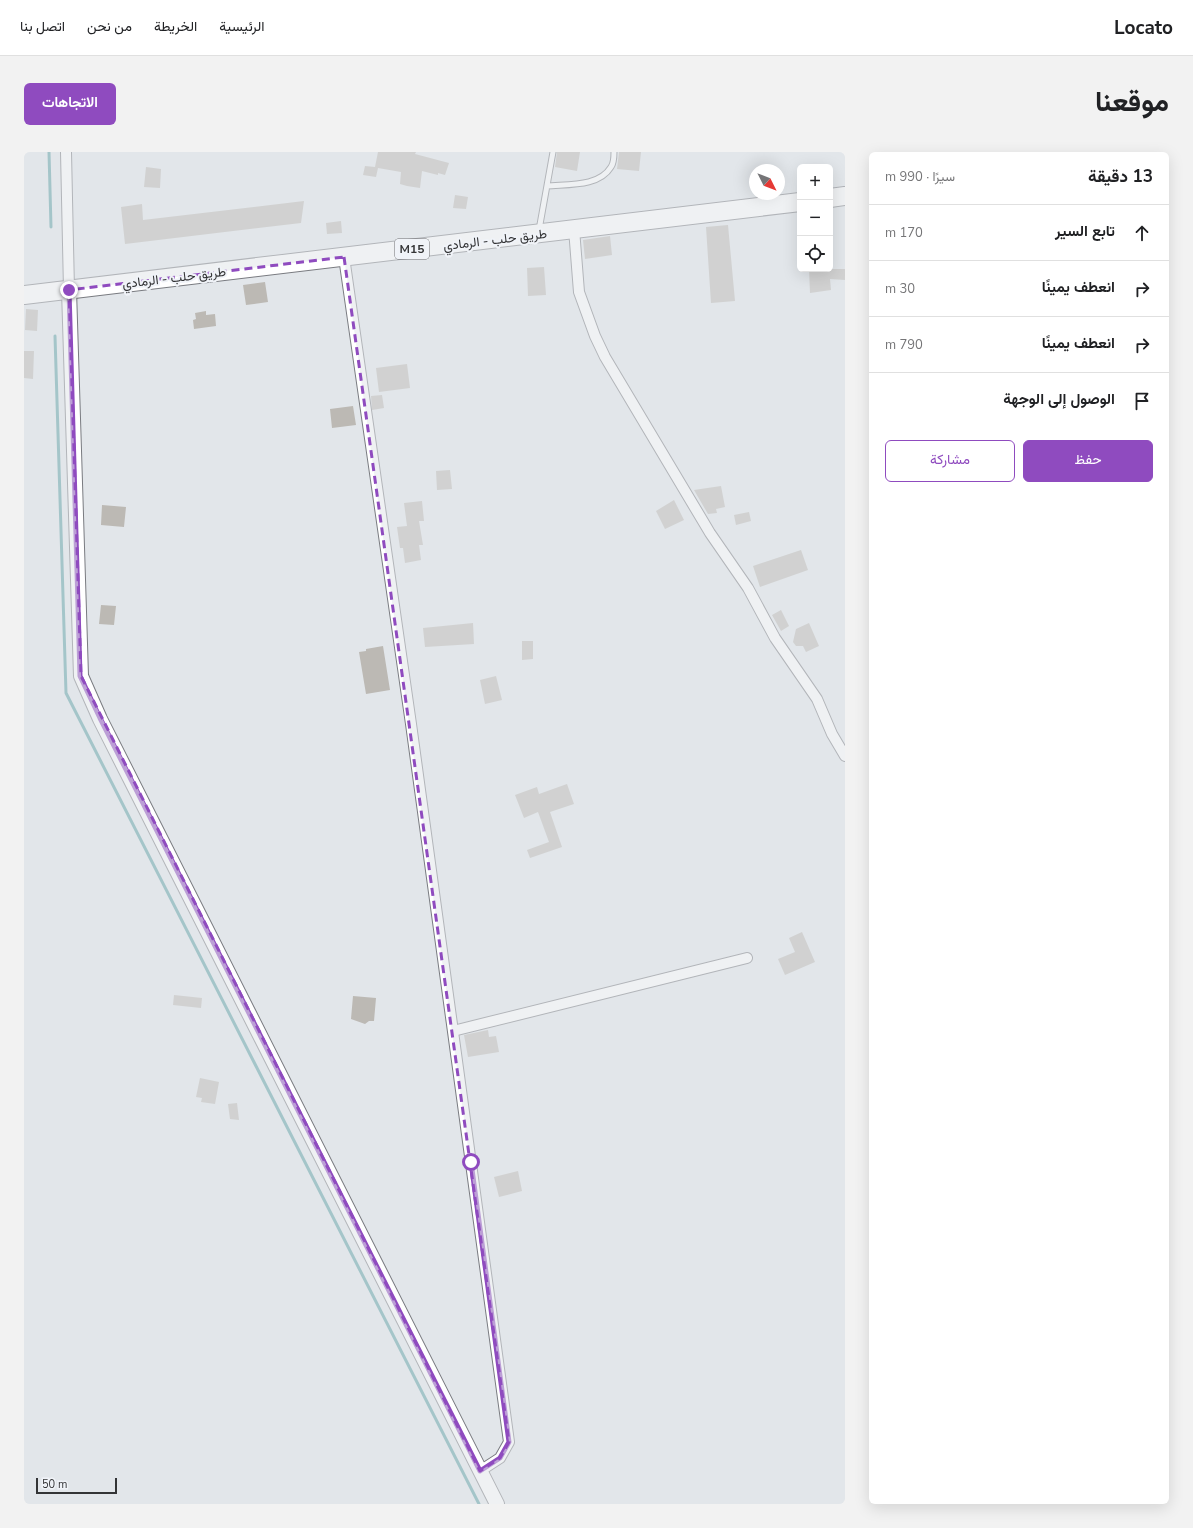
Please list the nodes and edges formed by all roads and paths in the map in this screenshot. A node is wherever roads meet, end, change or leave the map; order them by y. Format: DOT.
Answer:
graph roads {
  1 [pos="66,152"];
  2 [pos="553,152"];
  3 [pos="614,152"];
  4 [pos="547,186"];
  5 [pos="845,196"];
  6 [pos="833,198"];
  7 [pos="797,202"];
  8 [pos="574,229"];
  9 [pos="539,233"];
  10 [pos="344,257"];
  11 [pos="69,290"];
  12 [pos="24,295"];
  13 [pos="845,756"];
  14 [pos="747,958"];
  15 [pos="453,1031"];
  16 [pos="480,1471"];
  17 [pos="497,1504"];
  1 -- 11 [label="street"];
  2 -- 4 [label="lane"];
  3 -- 4 [label="lane"];
  4 -- 9 [label="lane"];
  5 -- 6 [label="highway"];
  7 -- 8 [label="highway, طريق حلب - الرمادي / M15"];
  8 -- 9 [label="highway, طريق حلب - الرمادي / M15"];
  8 -- 13 [label="street"];
  9 -- 10 [label="highway, طريق حلب - الرمادي / M15"];
  10 -- 11 [label="highway, طريق حلب - الرمادي / M15"];
  10 -- 15 [label="street"];
  11 -- 12 [label="highway, طريق حلب - الرمادي / M15"];
  11 -- 16 [label="street"];
  14 -- 15 [label="street"];
  15 -- 16 [label="street"];
  16 -- 17 [label="street"];
}
